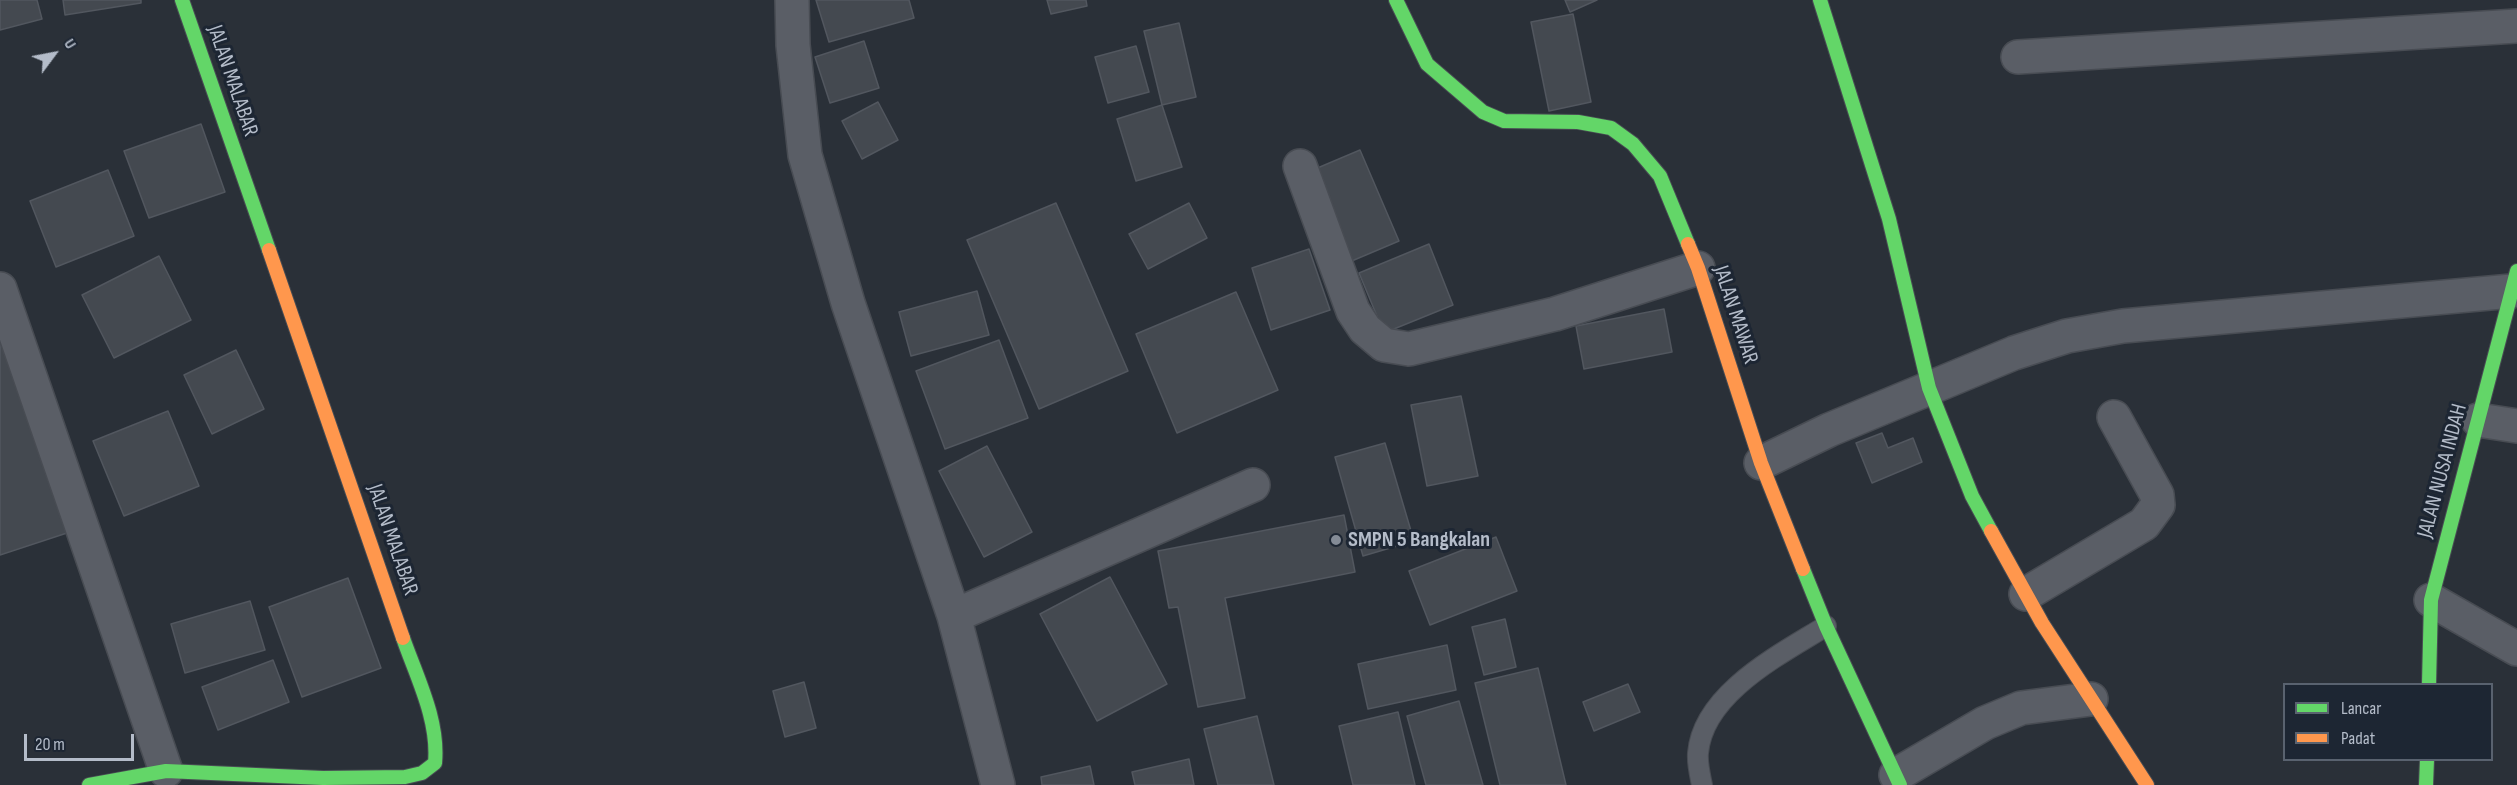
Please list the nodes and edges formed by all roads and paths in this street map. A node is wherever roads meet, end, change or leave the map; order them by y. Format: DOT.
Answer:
graph roads {
  1 [pos="182,0"];
  2 [pos="792,0"];
  3 [pos="1396,0"];
  4 [pos="1820,0"];
  5 [pos="2517,26"];
  6 [pos="2018,57"];
  7 [pos="1300,166"];
  8 [pos="1698,268"];
  9 [pos="0,289"];
  10 [pos="2512,302"];
  11 [pos="1929,388"];
  12 [pos="2114,417"];
  13 [pos="2478,420"];
  14 [pos="2517,426"];
  15 [pos="1761,463"];
  16 [pos="1252,485"];
  17 [pos="2026,594"];
  18 [pos="2431,600"];
  19 [pos="954,616"];
  20 [pos="1826,626"];
  21 [pos="2517,649"];
  22 [pos="2429,683"];
  23 [pos="2091,699"];
  24 [pos="2427,761"];
  25 [pos="166,771"];
  26 [pos="424,779"];
  27 [pos="1898,780"];
  28 [pos="89,785"];
  29 [pos="998,785"];
  30 [pos="1702,785"];
  31 [pos="2147,785"];
  32 [pos="2426,785"];
  1 -- 26 [label="street, JALAN MALABAR"];
  2 -- 19 [label="street"];
  3 -- 8 [label="street, JALAN MAWAR"];
  4 -- 11 [label="street"];
  5 -- 6 [label="street"];
  7 -- 8 [label="street"];
  8 -- 15 [label="street, JALAN MAWAR"];
  9 -- 25 [label="street"];
  10 -- 11 [label="street"];
  10 -- 13 [label="street, JALAN NUSA INDAH"];
  11 -- 15 [label="street"];
  11 -- 17 [label="street"];
  12 -- 17 [label="street"];
  13 -- 14 [label="street"];
  13 -- 18 [label="street, JALAN NUSA INDAH"];
  15 -- 20 [label="street, JALAN MAWAR"];
  16 -- 19 [label="street"];
  17 -- 23 [label="street"];
  18 -- 21 [label="street"];
  18 -- 22 [label="street, JALAN NUSA INDAH"];
  19 -- 29 [label="street"];
  20 -- 27 [label="street, JALAN MAWAR"];
  20 -- 30 [label="lane"];
  23 -- 27 [label="street"];
  23 -- 31 [label="street"];
  24 -- 32 [label="street"];
  25 -- 26 [label="street, JALAN MALABAR"];
  25 -- 28 [label="street, JALAN MALABAR"];
}
